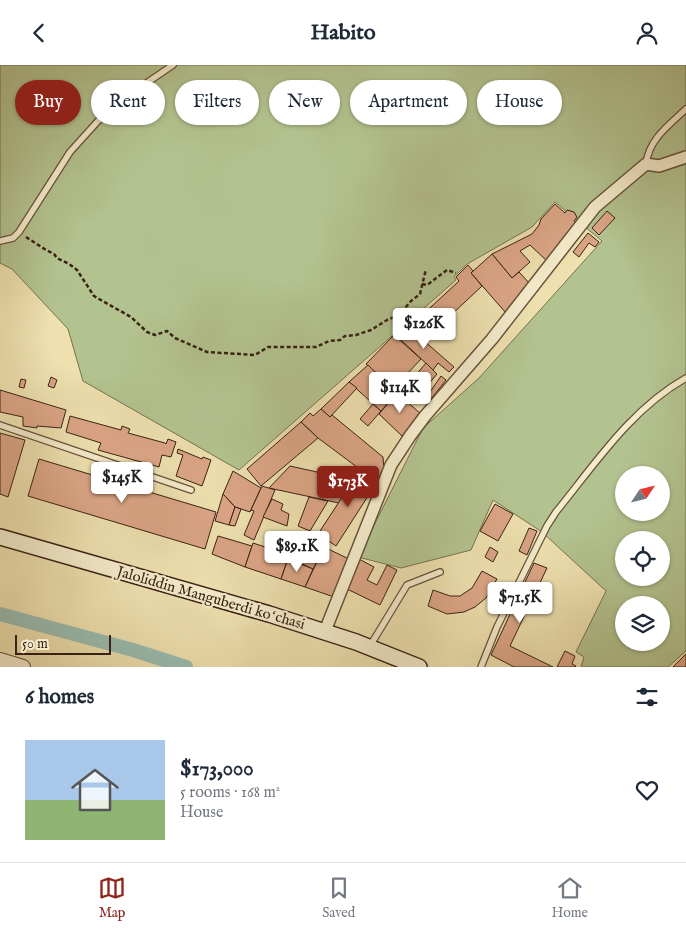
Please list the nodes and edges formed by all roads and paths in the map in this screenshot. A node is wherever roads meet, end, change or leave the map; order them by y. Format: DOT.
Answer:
graph roads {
  1 [pos="173,65"];
  2 [pos="686,109"];
  3 [pos="686,157"];
  4 [pos="646,164"];
  5 [pos="19,232"];
  6 [pos="0,241"];
  7 [pos="426,269"];
  8 [pos="456,273"];
  9 [pos="422,284"];
  10 [pos="686,378"];
  11 [pos="0,425"];
  12 [pos="191,490"];
  13 [pos="0,537"];
  14 [pos="440,572"];
  15 [pos="325,631"];
  16 [pos="369,647"];
  17 [pos="0,660"];
  18 [pos="23,667"];
  19 [pos="418,667"];
  20 [pos="481,667"];
  1 -- 5 [label="lane"];
  2 -- 4 [label="lane"];
  3 -- 4 [label="street"];
  4 -- 15 [label="street"];
  5 -- 6 [label="lane"];
  5 -- 9 [label="path"];
  7 -- 9 [label="path"];
  8 -- 9 [label="path"];
  10 -- 20 [label="lane"];
  11 -- 12 [label="lane"];
  13 -- 15 [label="main road, Jaloliddin Manguberdi koʻchasi"];
  14 -- 16 [label="lane"];
  15 -- 16 [label="main road, Jaloliddin Manguberdi koʻchasi"];
  16 -- 19 [label="main road, Jaloliddin Manguberdi koʻchasi"];
  17 -- 18 [label="street"];
}
